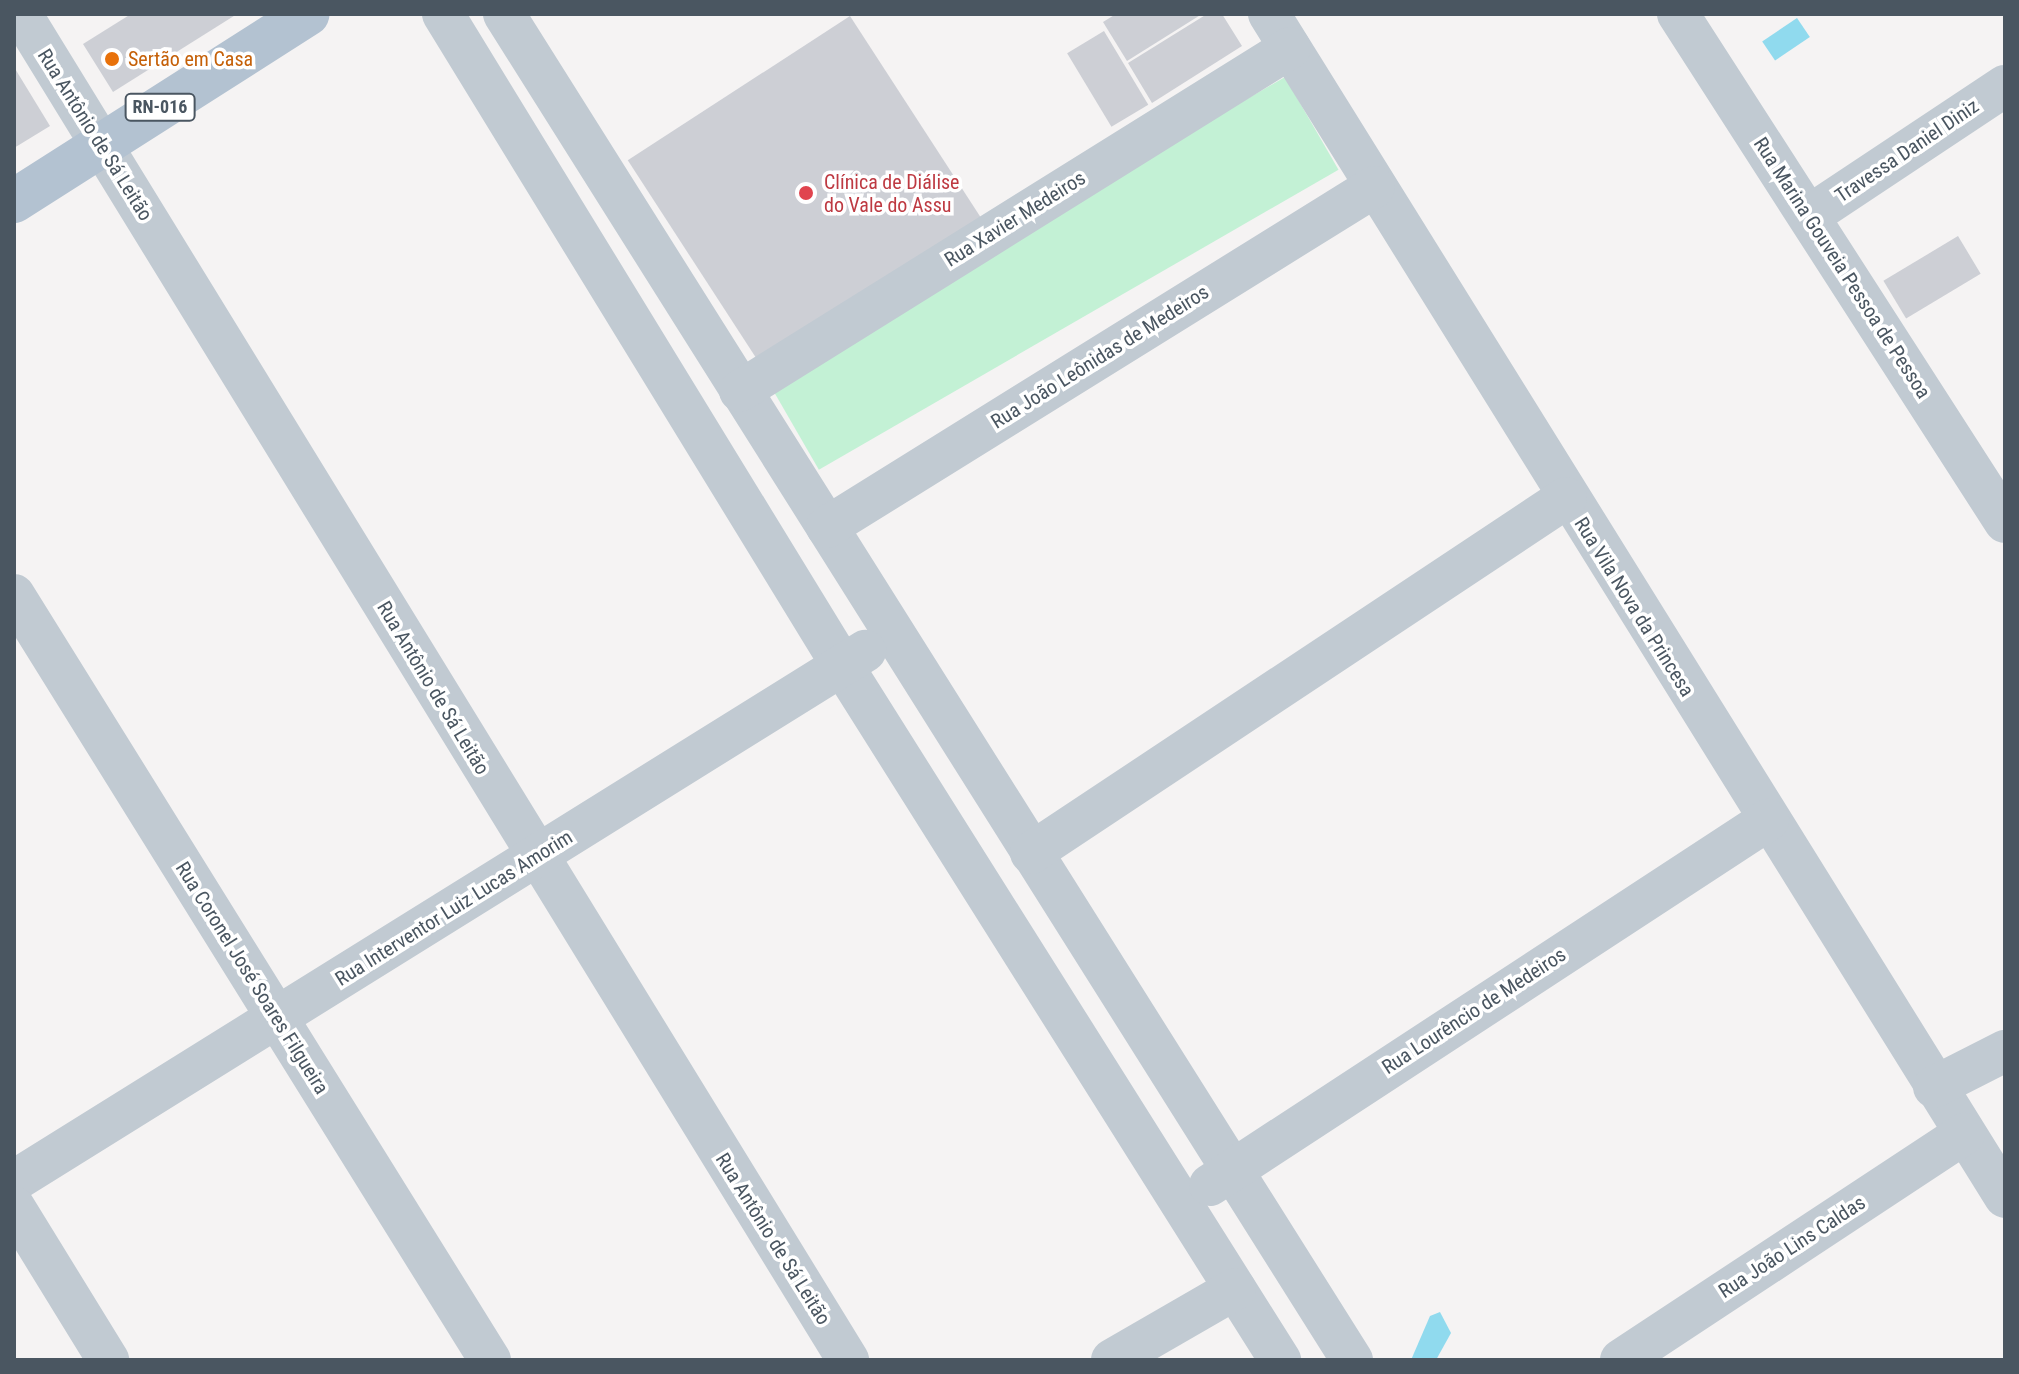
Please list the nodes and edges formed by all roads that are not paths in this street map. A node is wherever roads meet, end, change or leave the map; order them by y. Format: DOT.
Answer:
graph roads {
  1 [pos="21,14"];
  2 [pos="307,14"];
  3 [pos="443,14"];
  4 [pos="504,14"];
  5 [pos="1678,14"];
  6 [pos="1280,31"];
  7 [pos="2005,86"];
  8 [pos="102,144"];
  9 [pos="1374,187"];
  10 [pos="14,201"];
  11 [pos="1809,216"];
  12 [pos="670,279"];
  13 [pos="626,307"];
  14 [pos="740,391"];
  15 [pos="1566,498"];
  16 [pos="2005,522"];
  17 [pos="827,527"];
  18 [pos="14,595"];
  19 [pos="893,634"];
  20 [pos="842,665"];
  21 [pos="1768,820"];
  22 [pos="1031,853"];
  23 [pos="536,857"];
  24 [pos="277,1019"];
  25 [pos="2005,1051"];
  26 [pos="1934,1087"];
  27 [pos="1964,1134"];
  28 [pos="1230,1169"];
  29 [pos="14,1181"];
  30 [pos="2005,1197"];
  31 [pos="14,1207"];
  32 [pos="1184,1209"];
  33 [pos="1235,1289"];
  34 [pos="1334,1354"];
  35 [pos="108,1360"];
  36 [pos="490,1360"];
  37 [pos="848,1360"];
  38 [pos="1112,1360"];
  39 [pos="1280,1360"];
  40 [pos="1621,1360"];
  1 -- 8 [label="street, Rua Antônio de Sá Leitão"];
  2 -- 8 [label="main road, RN-016"];
  3 -- 13 [label="street"];
  4 -- 12 [label="street"];
  5 -- 11 [label="street, Rua Marina Gouveia Pessoa de Pessoa"];
  6 -- 9 [label="street, Rua Vila Nova da Princesa"];
  6 -- 14 [label="street, Rua Xavier Medeiros"];
  7 -- 11 [label="street, Travessa Daniel Diniz"];
  8 -- 10 [label="main road, RN-016"];
  8 -- 23 [label="street, Rua Antônio de Sá Leitão"];
  9 -- 15 [label="street, Rua Vila Nova da Princesa"];
  9 -- 17 [label="street, Rua João Leônidas de Medeiros"];
  11 -- 16 [label="street, Rua Marina Gouveia Pessoa de Pessoa"];
  12 -- 13 [label="street"];
  12 -- 14 [label="street"];
  13 -- 20 [label="street"];
  14 -- 17 [label="street"];
  15 -- 21 [label="street, Rua Vila Nova da Princesa"];
  15 -- 22 [label="street"];
  17 -- 19 [label="street"];
  18 -- 24 [label="street, Rua Coronel José Soares Filgueira"];
  19 -- 20 [label="street, Rua Interventor Luiz Lucas Amorim"];
  19 -- 22 [label="street"];
  20 -- 23 [label="street, Rua Interventor Luiz Lucas Amorim"];
  20 -- 32 [label="street"];
  21 -- 26 [label="street, Rua Vila Nova da Princesa"];
  21 -- 28 [label="street, Rua Lourêncio de Medeiros"];
  22 -- 28 [label="street"];
  23 -- 24 [label="street, Rua Interventor Luiz Lucas Amorim"];
  23 -- 37 [label="street, Rua Antônio de Sá Leitão"];
  24 -- 29 [label="street, Rua Interventor Luiz Lucas Amorim"];
  24 -- 36 [label="street, Rua Coronel José Soares Filgueira"];
  25 -- 26 [label="street"];
  26 -- 27 [label="street, Rua Vila Nova da Princesa"];
  27 -- 30 [label="street, Rua Vila Nova da Princesa"];
  27 -- 40 [label="street, Rua João Lins Caldas"];
  28 -- 32 [label="street, Rua Lourêncio de Medeiros"];
  28 -- 34 [label="street"];
  31 -- 35 [label="street"];
  32 -- 33 [label="street"];
  33 -- 38 [label="street"];
  33 -- 39 [label="street"];
}
